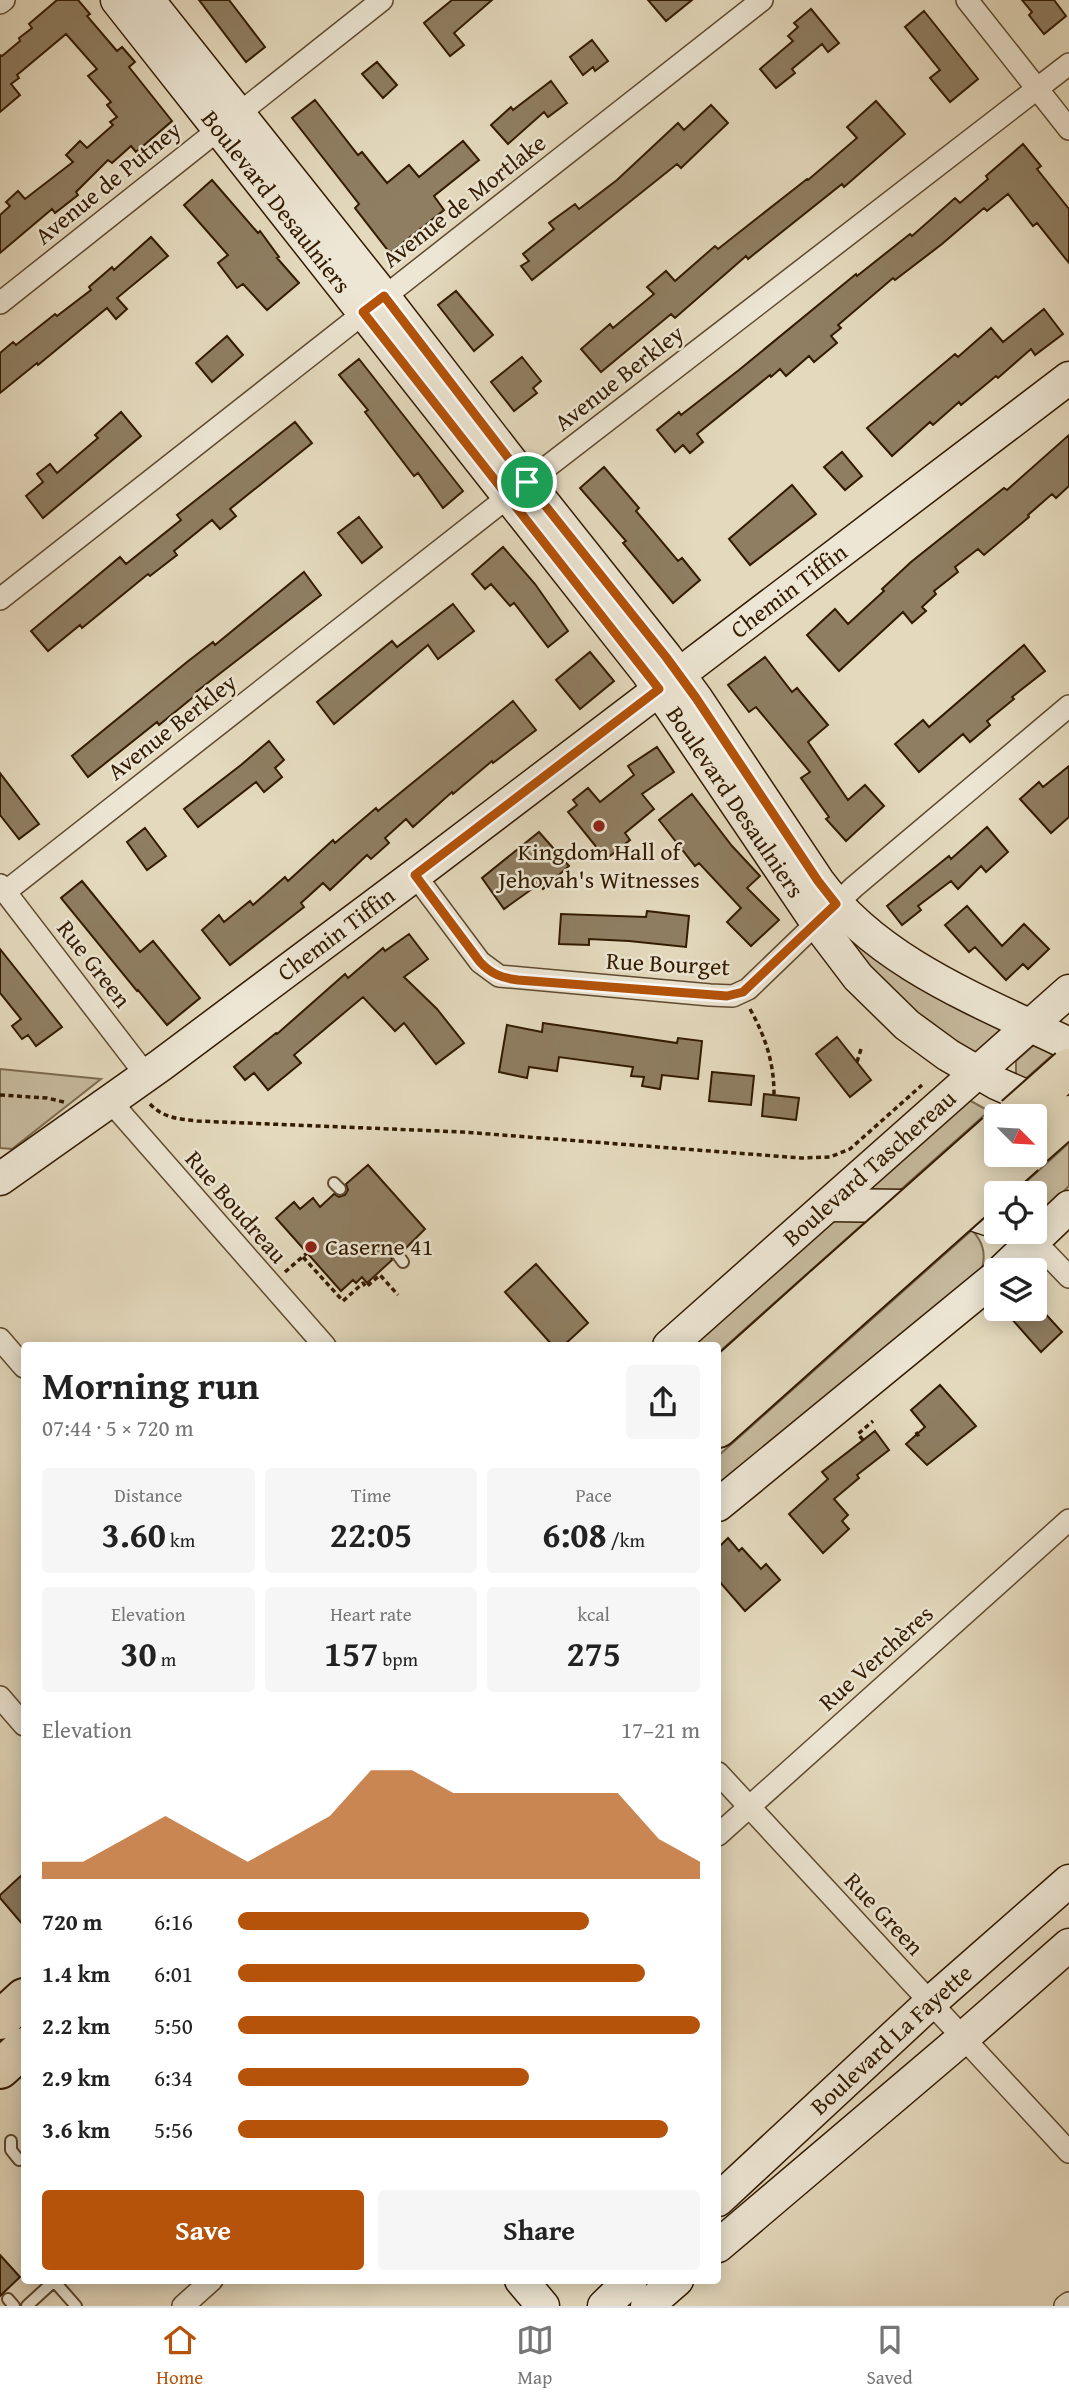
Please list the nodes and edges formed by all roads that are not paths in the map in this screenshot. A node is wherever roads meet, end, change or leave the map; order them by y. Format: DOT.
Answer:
graph roads {
  1 [pos="4,0"];
  2 [pos="117,0"];
  3 [pos="148,0"];
  4 [pos="382,0"];
  5 [pos="762,0"];
  6 [pos="967,0"];
  7 [pos="0,3"];
  8 [pos="1069,64"];
  9 [pos="1038,89"];
  10 [pos="229,120"];
  11 [pos="1069,129"];
  12 [pos="0,303"];
  13 [pos="374,304"];
  14 [pos="1069,378"];
  15 [pos="517,490"];
  16 [pos="0,599"];
  17 [pos="668,682"];
  18 [pos="1069,706"];
  19 [pos="415,875"];
  20 [pos="3,888"];
  21 [pos="826,913"];
  22 [pos="1069,991"];
  23 [pos="1030,1025"];
  24 [pos="1069,1044"];
  25 [pos="1069,1068"];
  26 [pos="978,1073"];
  27 [pos="146,1087"];
  28 [pos="110,1101"];
  29 [pos="1028,1104"];
  30 [pos="1069,1114"];
  31 [pos="1047,1134"];
  32 [pos="984,1145"];
  33 [pos="1008,1167"];
  34 [pos="0,1180"];
  35 [pos="828,1205"];
  36 [pos="1069,1207"];
  37 [pos="984,1218"];
  38 [pos="1047,1222"];
  39 [pos="1033,1244"];
  40 [pos="1069,1277"];
  41 [pos="984,1287"];
  42 [pos="836,1299"];
  43 [pos="0,1339"];
  44 [pos="321,1342"];
  45 [pos="674,1342"];
  46 [pos="21,1364"];
  47 [pos="721,1379"];
  48 [pos="721,1425"];
  49 [pos="721,1503"];
  50 [pos="1069,1520"];
  51 [pos="0,1697"];
  52 [pos="21,1721"];
  53 [pos="721,1776"];
  54 [pos="749,1807"];
  55 [pos="721,1832"];
  56 [pos="1069,1881"];
  57 [pos="1069,1945"];
  58 [pos="930,2003"];
  59 [pos="10,2019"];
  60 [pos="963,2038"];
  61 [pos="0,2069"];
  62 [pos="11,2141"];
  63 [pos="1069,2152"];
  64 [pos="19,2160"];
  65 [pos="721,2197"];
  66 [pos="721,2243"];
  67 [pos="51,2284"];
  68 [pos="57,2284"];
  69 [pos="208,2284"];
  70 [pos="524,2284"];
  71 [pos="627,2284"];
  72 [pos="672,2284"];
  73 [pos="27,2306"];
  74 [pos="76,2306"];
  75 [pos="183,2306"];
  76 [pos="543,2306"];
  77 [pos="604,2306"];
  78 [pos="646,2306"];
  1 -- 7 [label="street"];
  2 -- 10 [label="street, Boulevard Desaulniers"];
  3 -- 10 [label="street, Boulevard Desaulniers"];
  4 -- 10 [label="street, Avenue de Putney"];
  5 -- 13 [label="street, Avenue de Mortlake"];
  6 -- 9 [label="street"];
  8 -- 9 [label="street, Avenue Berkley"];
  9 -- 11 [label="street"];
  9 -- 15 [label="street, Avenue Berkley"];
  10 -- 12 [label="street, Avenue de Putney"];
  10 -- 13 [label="street, Boulevard Desaulniers"];
  13 -- 15 [label="street, Boulevard Desaulniers"];
  13 -- 16 [label="street, Avenue de Mortlake"];
  14 -- 17 [label="street, Chemin Tiffin"];
  15 -- 17 [label="street, Boulevard Desaulniers"];
  15 -- 20 [label="street, Avenue Berkley"];
  17 -- 19 [label="street, Chemin Tiffin"];
  17 -- 21 [label="street, Boulevard Desaulniers"];
  18 -- 21 [label="street, Rue Bourget"];
  19 -- 21 [label="street, Rue Bourget"];
  19 -- 27 [label="street, Chemin Tiffin"];
  20 -- 27 [label="street, Rue Green"];
  21 -- 23 [label="street, Boulevard Desaulniers"];
  21 -- 26 [label="street, Boulevard Desaulniers"];
  22 -- 23 [label="street, Boulevard Taschereau"];
  23 -- 24 [label="street, Boulevard Desaulniers"];
  23 -- 26 [label="street, Boulevard Taschereau"];
  25 -- 29 [label="highway, bridge"];
  26 -- 30 [label="street, Boulevard Desaulniers"];
  26 -- 35 [label="street, Boulevard Taschereau"];
  27 -- 28 [label="street, Chemin Tiffin"];
  28 -- 34 [label="street, Chemin Tiffin"];
  28 -- 44 [label="street, Rue Boudreau"];
  30 -- 31 [label="highway, bridge"];
  32 -- 42 [label="highway, bridge"];
  33 -- 42 [label="highway, bridge"];
  35 -- 37 [label="street"];
  35 -- 45 [label="street, Boulevard Taschereau"];
  36 -- 38 [label="street"];
  39 -- 40 [label="street"];
  41 -- 49 [label="street"];
  42 -- 47 [label="highway"];
  42 -- 48 [label="highway"];
  43 -- 46 [label="street"];
  50 -- 54 [label="street, Rue Verchères"];
  51 -- 52 [label="street"];
  53 -- 54 [label="street, Rue Green"];
  54 -- 55 [label="street, Rue Verchères"];
  54 -- 58 [label="street, Rue Green"];
  56 -- 58 [label="street, Boulevard La Fayette"];
  57 -- 60 [label="street, Boulevard La Fayette"];
  58 -- 60 [label="street, Rue Green"];
  58 -- 65 [label="street, Boulevard La Fayette"];
  59 -- 61 [label="highway"];
  60 -- 63 [label="street, Rue Green"];
  60 -- 66 [label="street, Boulevard La Fayette"];
  62 -- 64 [label="lane"];
  67 -- 73 [label="lane"];
  68 -- 74 [label="lane"];
  69 -- 75 [label="street"];
  70 -- 76 [label="street"];
  71 -- 77 [label="street"];
  72 -- 78 [label="street"];
}
